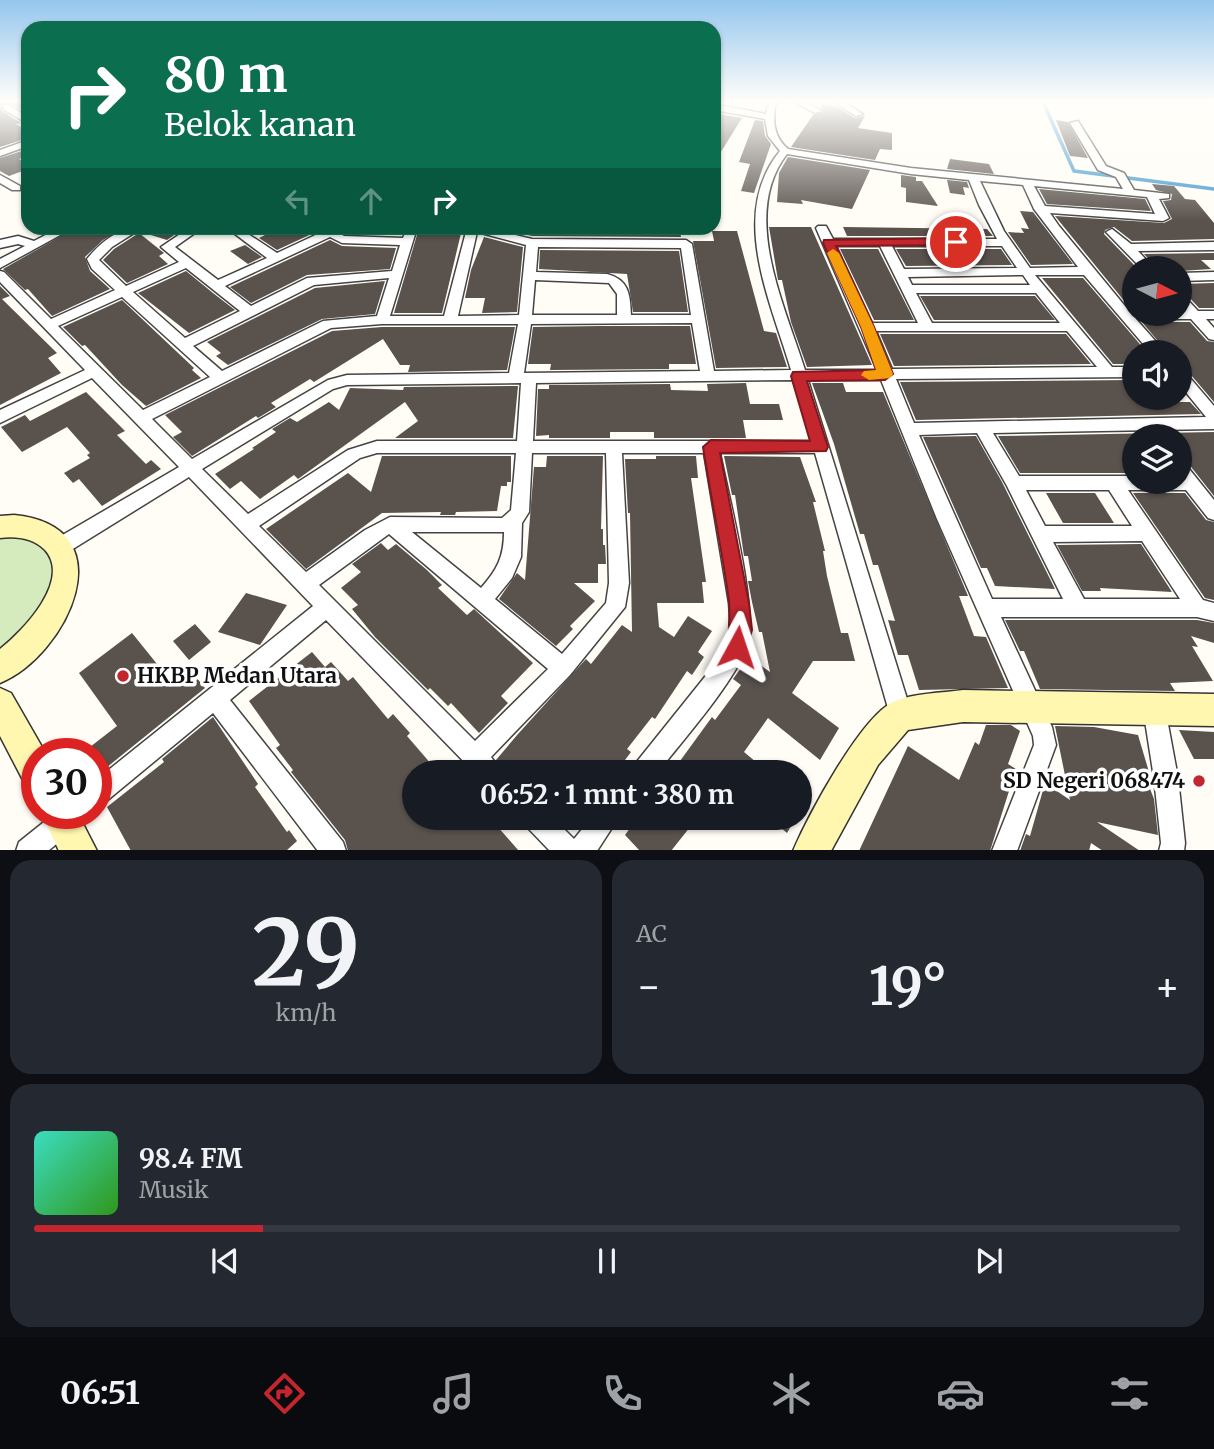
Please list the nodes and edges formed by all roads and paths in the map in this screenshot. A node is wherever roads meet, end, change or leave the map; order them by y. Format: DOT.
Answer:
graph roads {
  1 [pos="773,142"];
  2 [pos="1086,142"];
  3 [pos="21,145"];
  4 [pos="11,149"];
  5 [pos="785,151"];
  6 [pos="0,153"];
  7 [pos="21,154"];
  8 [pos="0,177"];
  9 [pos="973,177"];
  10 [pos="1026,182"];
  11 [pos="1125,183"];
  12 [pos="16,188"];
  13 [pos="1150,194"];
  14 [pos="1166,196"];
  15 [pos="1040,208"];
  16 [pos="1112,232"];
  17 [pos="54,235"];
  18 [pos="124,235"];
  19 [pos="185,235"];
  20 [pos="242,235"];
  21 [pos="317,235"];
  22 [pos="335,235"];
  23 [pos="410,235"];
  24 [pos="471,235"];
  25 [pos="501,235"];
  26 [pos="407,242"];
  27 [pos="884,242"];
  28 [pos="1004,242"];
  29 [pos="532,243"];
  30 [pos="0,244"];
  31 [pos="35,245"];
  32 [pos="1214,246"];
  33 [pos="1128,248"];
  34 [pos="1136,256"];
  35 [pos="276,258"];
  36 [pos="187,263"];
  37 [pos="0,264"];
  38 [pos="1087,271"];
  39 [pos="1028,272"];
  40 [pos="901,273"];
  41 [pos="397,274"];
  42 [pos="0,275"];
  43 [pos="530,276"];
  44 [pos="1214,276"];
  45 [pos="1192,277"];
  46 [pos="216,286"];
  47 [pos="909,289"];
  48 [pos="1042,289"];
  49 [pos="123,292"];
  50 [pos="1122,310"];
  51 [pos="250,312"];
  52 [pos="1194,315"];
  53 [pos="1214,315"];
  54 [pos="697,319"];
  55 [pos="382,320"];
  56 [pos="450,320"];
  57 [pos="525,320"];
  58 [pos="624,320"];
  59 [pos="49,325"];
  60 [pos="1136,326"];
  61 [pos="867,327"];
  62 [pos="928,327"];
  63 [pos="1073,327"];
  64 [pos="1214,336"];
  65 [pos="1148,340"];
  66 [pos="183,345"];
  67 [pos="94,370"];
  68 [pos="1108,372"];
  69 [pos="1122,372"];
  70 [pos="885,374"];
  71 [pos="708,376"];
  72 [pos="798,376"];
  73 [pos="523,377"];
  74 [pos="220,378"];
  75 [pos="1192,390"];
  76 [pos="0,416"];
  77 [pos="1214,416"];
  78 [pos="141,418"];
  79 [pos="1214,423"];
  80 [pos="1192,425"];
  81 [pos="981,427"];
  82 [pos="907,429"];
  83 [pos="1122,430"];
  84 [pos="523,446"];
  85 [pos="614,446"];
  86 [pos="711,447"];
  87 [pos="820,447"];
  88 [pos="191,468"];
  89 [pos="1122,481"];
  90 [pos="1113,482"];
  91 [pos="1014,483"];
  92 [pos="1192,486"];
  93 [pos="1214,513"];
  94 [pos="513,521"];
  95 [pos="390,524"];
  96 [pos="246,525"];
  97 [pos="0,527"];
  98 [pos="1146,533"];
  99 [pos="1040,534"];
  100 [pos="61,546"];
  101 [pos="305,584"];
  102 [pos="482,600"];
  103 [pos="327,607"];
  104 [pos="988,608"];
  105 [pos="1078,608"];
  106 [pos="1206,610"];
  107 [pos="0,668"];
  108 [pos="563,668"];
  109 [pos="215,698"];
  110 [pos="0,704"];
  111 [pos="1032,707"];
  112 [pos="1154,708"];
  113 [pos="1214,710"];
  114 [pos="901,715"];
  115 [pos="21,743"];
  116 [pos="475,757"];
  117 [pos="478,760"];
  118 [pos="652,760"];
  119 [pos="112,782"];
  120 [pos="62,829"];
  121 [pos="548,830"];
  122 [pos="597,830"];
  123 [pos="1176,848"];
  124 [pos="28,850"];
  125 [pos="334,850"];
  126 [pos="568,850"];
  127 [pos="581,850"];
  128 [pos="811,850"];
  129 [pos="1004,850"];
  1 -- 5 [label="street"];
  2 -- 11 [label="street"];
  3 -- 4 [label="street"];
  4 -- 6 [label="street"];
  4 -- 7 [label="street"];
  5 -- 9 [label="street"];
  5 -- 72 [label="street"];
  8 -- 12 [label="street"];
  9 -- 10 [label="street"];
  9 -- 28 [label="street"];
  10 -- 11 [label="street"];
  10 -- 15 [label="street"];
  11 -- 13 [label="street"];
  13 -- 14 [label="street"];
  13 -- 15 [label="street"];
  15 -- 38 [label="street"];
  16 -- 33 [label="street"];
  17 -- 31 [label="street"];
  18 -- 49 [label="street"];
  19 -- 36 [label="street"];
  20 -- 35 [label="street"];
  21 -- 35 [label="street"];
  22 -- 26 [label="street"];
  23 -- 26 [label="street"];
  24 -- 56 [label="street"];
  25 -- 29 [label="street"];
  26 -- 41 [label="street"];
  27 -- 28 [label="street"];
  27 -- 40 [label="street"];
  27 -- 61 [label="street"];
  28 -- 39 [label="street"];
  29 -- 43 [label="street"];
  29 -- 54 [label="street"];
  30 -- 31 [label="street"];
  31 -- 37 [label="street"];
  32 -- 33 [label="street"];
  33 -- 34 [label="street"];
  35 -- 46 [label="street"];
  36 -- 46 [label="street"];
  36 -- 49 [label="street"];
  38 -- 39 [label="street"];
  38 -- 50 [label="street"];
  39 -- 40 [label="street"];
  39 -- 48 [label="street"];
  40 -- 47 [label="street"];
  41 -- 51 [label="street"];
  41 -- 55 [label="street"];
  42 -- 59 [label="street"];
  43 -- 57 [label="street"];
  43 -- 58 [label="street"];
  44 -- 45 [label="street"];
  46 -- 51 [label="street"];
  47 -- 48 [label="street"];
  47 -- 62 [label="street"];
  48 -- 63 [label="street"];
  49 -- 59 [label="street"];
  49 -- 66 [label="street"];
  51 -- 66 [label="street"];
  52 -- 53 [label="street"];
  52 -- 64 [label="street"];
  54 -- 58 [label="street"];
  54 -- 71 [label="street"];
  55 -- 56 [label="street"];
  55 -- 74 [label="street"];
  56 -- 57 [label="street"];
  57 -- 58 [label="street"];
  57 -- 73 [label="street"];
  59 -- 67 [label="street"];
  60 -- 65 [label="street"];
  61 -- 62 [label="street"];
  61 -- 70 [label="street"];
  62 -- 63 [label="street"];
  63 -- 68 [label="street"];
  66 -- 74 [label="street"];
  67 -- 76 [label="street"];
  67 -- 78 [label="street"];
  68 -- 69 [label="street"];
  68 -- 70 [label="street"];
  70 -- 72 [label="street"];
  70 -- 82 [label="street"];
  71 -- 72 [label="street"];
  71 -- 73 [label="street"];
  72 -- 87 [label="street"];
  73 -- 84 [label="street"];
  73 -- 88 [label="street"];
  74 -- 78 [label="street"];
  75 -- 77 [label="street"];
  78 -- 88 [label="street"];
  79 -- 80 [label="street"];
  81 -- 82 [label="street"];
  81 -- 83 [label="street"];
  81 -- 91 [label="street"];
  82 -- 104 [label="street"];
  84 -- 85 [label="street"];
  84 -- 94 [label="street"];
  84 -- 96 [label="street"];
  85 -- 86 [label="street"];
  85 -- 108 [label="street"];
  86 -- 87 [label="street"];
  86 -- 118 [label="street"];
  87 -- 114 [label="street"];
  88 -- 96 [label="street"];
  88 -- 100 [label="street"];
  89 -- 90 [label="street"];
  90 -- 91 [label="street"];
  90 -- 98 [label="street"];
  91 -- 99 [label="street"];
  92 -- 93 [label="street"];
  94 -- 95 [label="street"];
  94 -- 102 [label="street"];
  95 -- 101 [label="street"];
  95 -- 102 [label="street"];
  96 -- 101 [label="street"];
  97 -- 100 [label="street"];
  98 -- 99 [label="street"];
  98 -- 106 [label="street"];
  99 -- 105 [label="street"];
  100 -- 107 [label="street"];
  101 -- 103 [label="street"];
  102 -- 108 [label="street"];
  103 -- 109 [label="street"];
  103 -- 116 [label="street"];
  104 -- 105 [label="street"];
  104 -- 111 [label="street"];
  105 -- 106 [label="street"];
  108 -- 116 [label="street"];
  109 -- 119 [label="street"];
  109 -- 125 [label="street"];
  110 -- 115 [label="street"];
  111 -- 112 [label="street"];
  111 -- 114 [label="street"];
  111 -- 129 [label="street"];
  112 -- 113 [label="street"];
  112 -- 123 [label="street"];
  114 -- 128 [label="street"];
  116 -- 117 [label="street"];
  120 -- 124 [label="street"];
  121 -- 126 [label="street"];
  122 -- 127 [label="street"];
}
